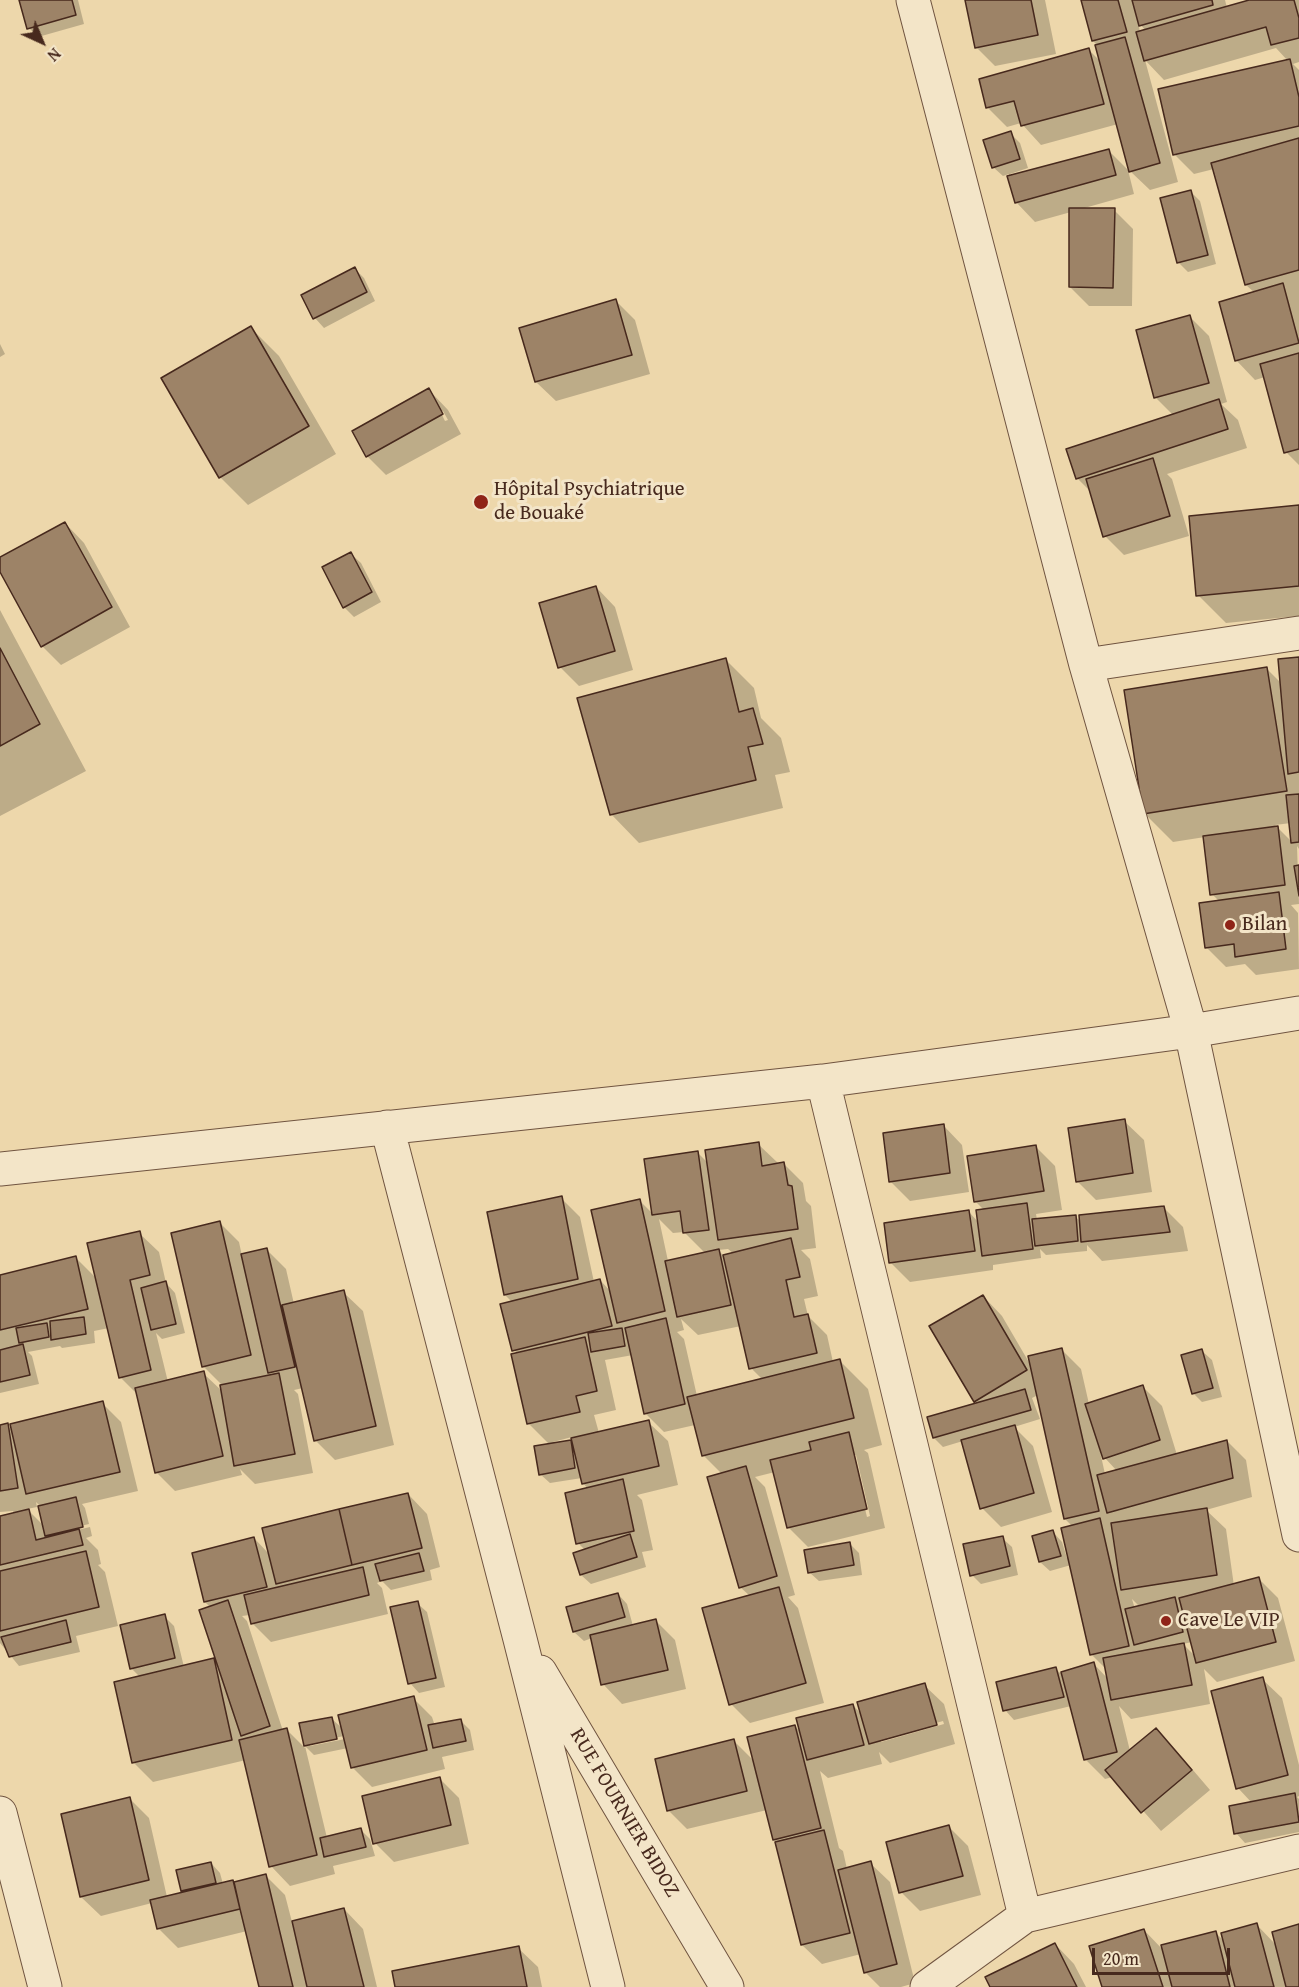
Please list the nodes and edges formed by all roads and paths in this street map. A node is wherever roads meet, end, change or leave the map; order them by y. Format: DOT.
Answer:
graph roads {
  1 [pos="913,0"];
  2 [pos="1299,633"];
  3 [pos="1086,665"];
  4 [pos="1299,1013"];
  5 [pos="1191,1031"];
  6 [pos="823,1081"];
  7 [pos="387,1127"];
  8 [pos="0,1169"];
  9 [pos="1299,1535"];
  10 [pos="520,1639"];
  11 [pos="0,1813"];
  12 [pos="1299,1851"];
  13 [pos="1025,1916"];
  14 [pos="45,1987"];
  15 [pos="608,1987"];
  16 [pos="727,1987"];
  17 [pos="927,1987"];
  1 -- 3 [label="street"];
  2 -- 3 [label="street"];
  3 -- 5 [label="street"];
  4 -- 5 [label="street"];
  5 -- 6 [label="street"];
  5 -- 9 [label="street"];
  6 -- 7 [label="street"];
  6 -- 13 [label="street"];
  7 -- 8 [label="street"];
  7 -- 10 [label="street"];
  10 -- 15 [label="street"];
  10 -- 16 [label="street, RUE FOURNIER BIDOZ"];
  11 -- 14 [label="street"];
  12 -- 13 [label="street"];
  13 -- 17 [label="street"];
}
